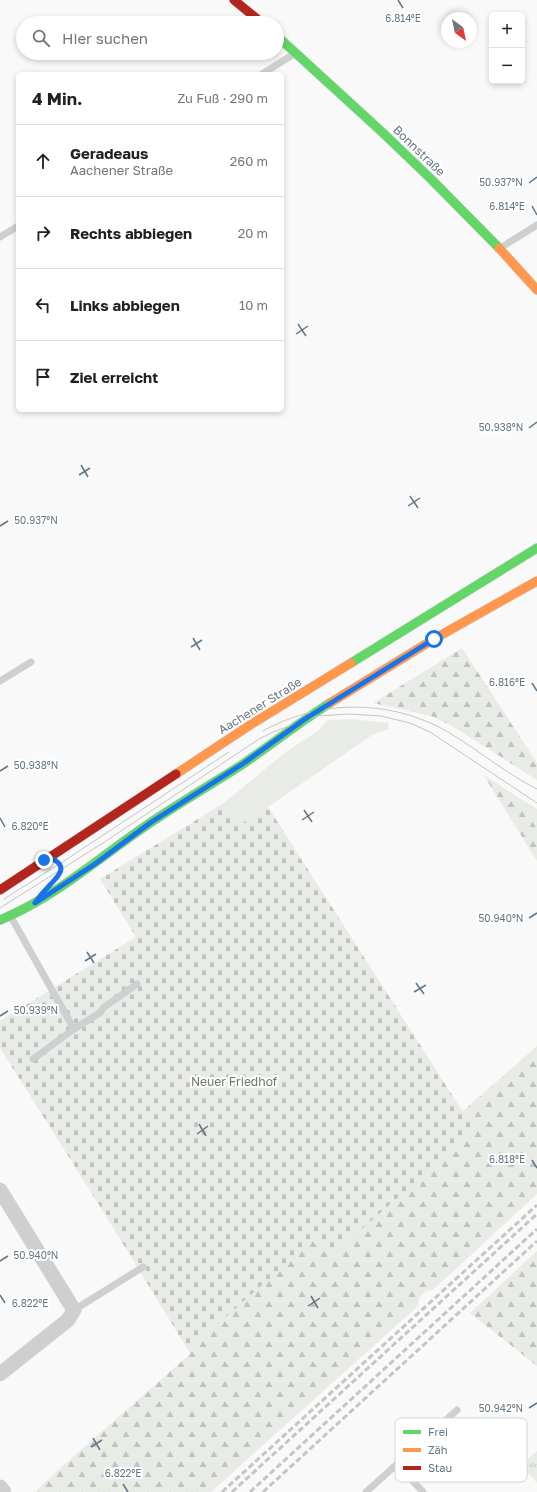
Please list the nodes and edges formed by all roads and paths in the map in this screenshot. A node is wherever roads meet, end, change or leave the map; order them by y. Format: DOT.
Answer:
graph roads {
  1 [pos="234,0"];
  2 [pos="253,16"];
  3 [pos="284,42"];
  4 [pos="296,53"];
  5 [pos="265,72"];
  6 [pos="537,225"];
  7 [pos="16,227"];
  8 [pos="0,237"];
  9 [pos="500,249"];
  10 [pos="537,290"];
  11 [pos="537,548"];
  12 [pos="537,582"];
  13 [pos="31,662"];
  14 [pos="0,682"];
  15 [pos="44,860"];
  16 [pos="60,864"];
  17 [pos="54,881"];
  18 [pos="0,890"];
  19 [pos="35,903"];
  20 [pos="10,915"];
  21 [pos="0,920"];
  22 [pos="137,984"];
  23 [pos="74,1029"];
  24 [pos="33,1059"];
  25 [pos="0,1190"];
  26 [pos="143,1267"];
  27 [pos="74,1310"];
  28 [pos="0,1374"];
  29 [pos="457,1410"];
  30 [pos="448,1418"];
  31 [pos="395,1466"];
  32 [pos="414,1482"];
  33 [pos="0,1487"];
  34 [pos="4,1492"];
  35 [pos="366,1492"];
  36 [pos="423,1492"];
  1 -- 2 [label="main road"];
  3 -- 4 [label="main road, Bonnstraße"];
  4 -- 5 [label="lane"];
  4 -- 9 [label="main road, Bonnstraße"];
  6 -- 9 [label="lane"];
  7 -- 8 [label="lane"];
  9 -- 10 [label="main road, Bonnstraße"];
  11 -- 15 [label="main road, Aachener Straße"];
  12 -- 19 [label="main road"];
  13 -- 14 [label="lane"];
  15 -- 16 [label="main road"];
  15 -- 18 [label="main road, Aachener Straße"];
  17 -- 19 [label="main road"];
  19 -- 20 [label="main road"];
  20 -- 21 [label="main road"];
  20 -- 23 [label="lane"];
  22 -- 23 [label="lane"];
  23 -- 24 [label="lane"];
  25 -- 27 [label="street"];
  26 -- 27 [label="lane"];
  27 -- 28 [label="street"];
  29 -- 30 [label="lane"];
  31 -- 35 [label="lane"];
  32 -- 36 [label="lane"];
  33 -- 34 [label="street"];
}
